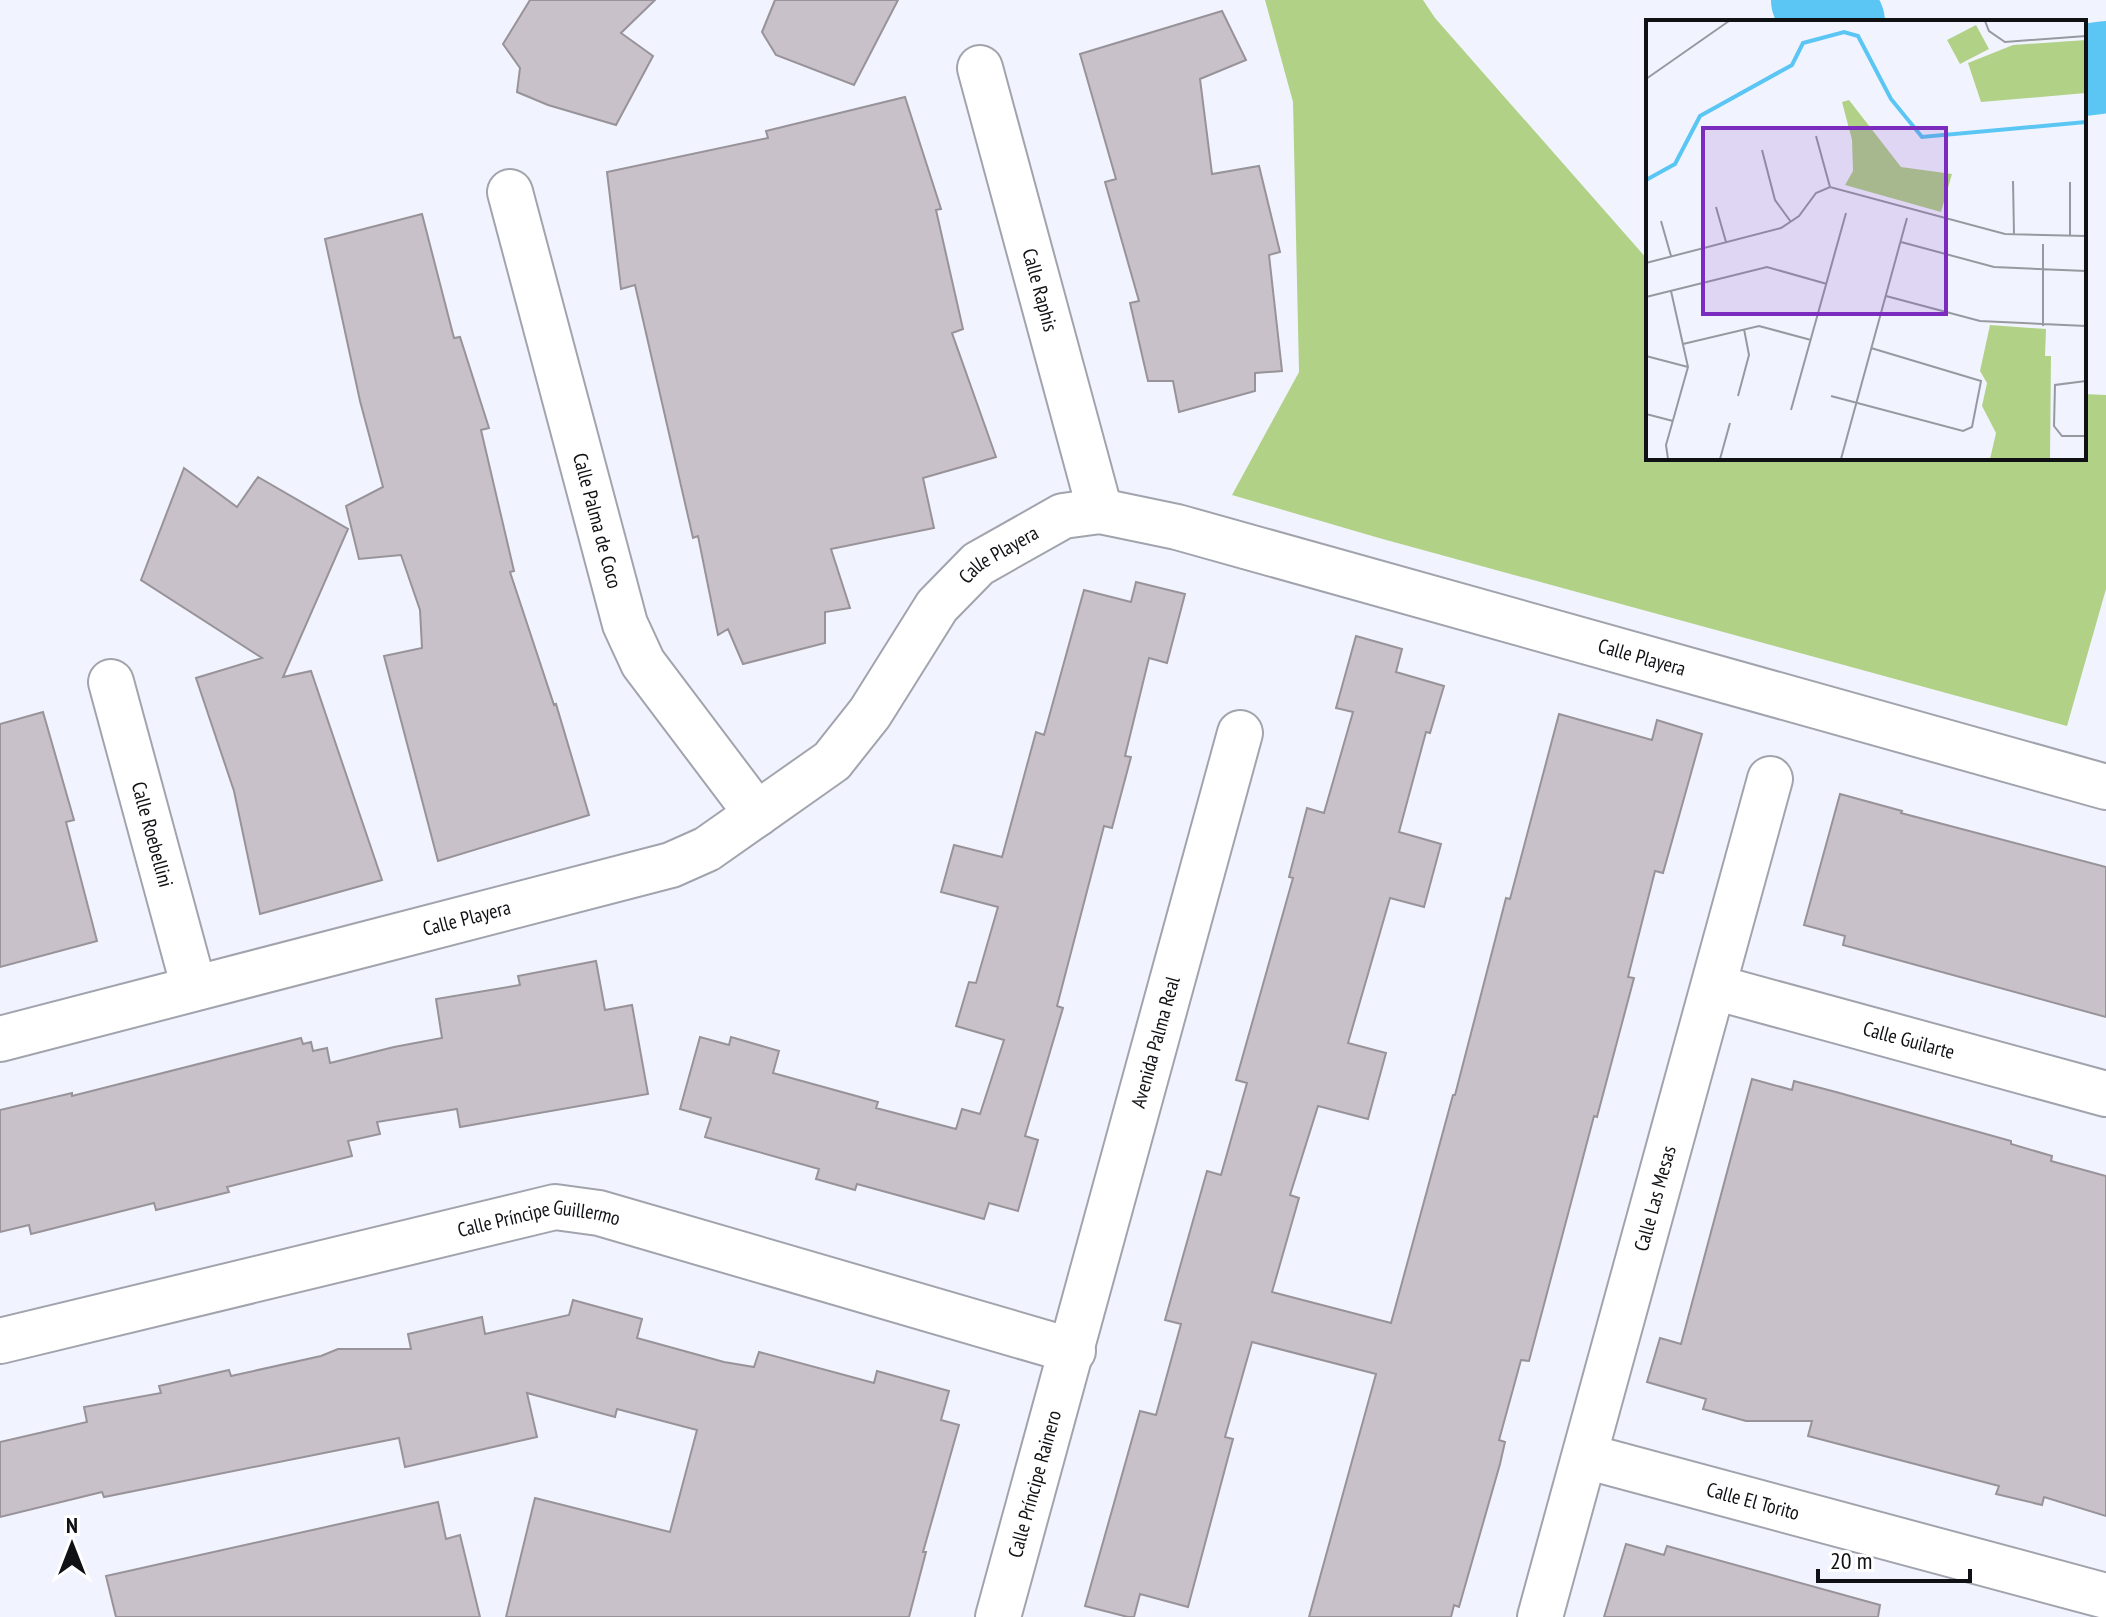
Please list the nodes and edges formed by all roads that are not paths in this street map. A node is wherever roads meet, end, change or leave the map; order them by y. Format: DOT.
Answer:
graph roads {
  1 [pos="980,68"];
  2 [pos="510,192"];
  3 [pos="1100,511"];
  4 [pos="111,682"];
  5 [pos="1240,733"];
  6 [pos="1770,779"];
  7 [pos="2106,787"];
  8 [pos="757,814"];
  9 [pos="1714,987"];
  10 [pos="194,988"];
  11 [pos="0,1039"];
  12 [pos="2106,1094"];
  13 [pos="0,1341"];
  14 [pos="1073,1351"];
  15 [pos="1585,1456"];
  16 [pos="2106,1596"];
  17 [pos="998,1617"];
  18 [pos="1540,1617"];
  1 -- 3 [label="street, Calle Raphis"];
  2 -- 8 [label="street, Calle Palma de Coco"];
  3 -- 7 [label="street, Calle Playera"];
  3 -- 8 [label="street, Calle Playera"];
  4 -- 10 [label="street, Calle Roebellini"];
  5 -- 14 [label="street, Avenida Palma Real"];
  6 -- 9 [label="street, Calle Las Mesas"];
  8 -- 10 [label="street, Calle Playera"];
  9 -- 12 [label="street, Calle Guilarte"];
  9 -- 15 [label="street, Calle Las Mesas"];
  10 -- 11 [label="street, Calle Playera"];
  13 -- 14 [label="street, Calle Príncipe Guillermo"];
  14 -- 17 [label="street, Calle Príncipe Rainero"];
  15 -- 16 [label="street, Calle El Torito"];
  15 -- 18 [label="street, Calle Las Mesas"];
}
